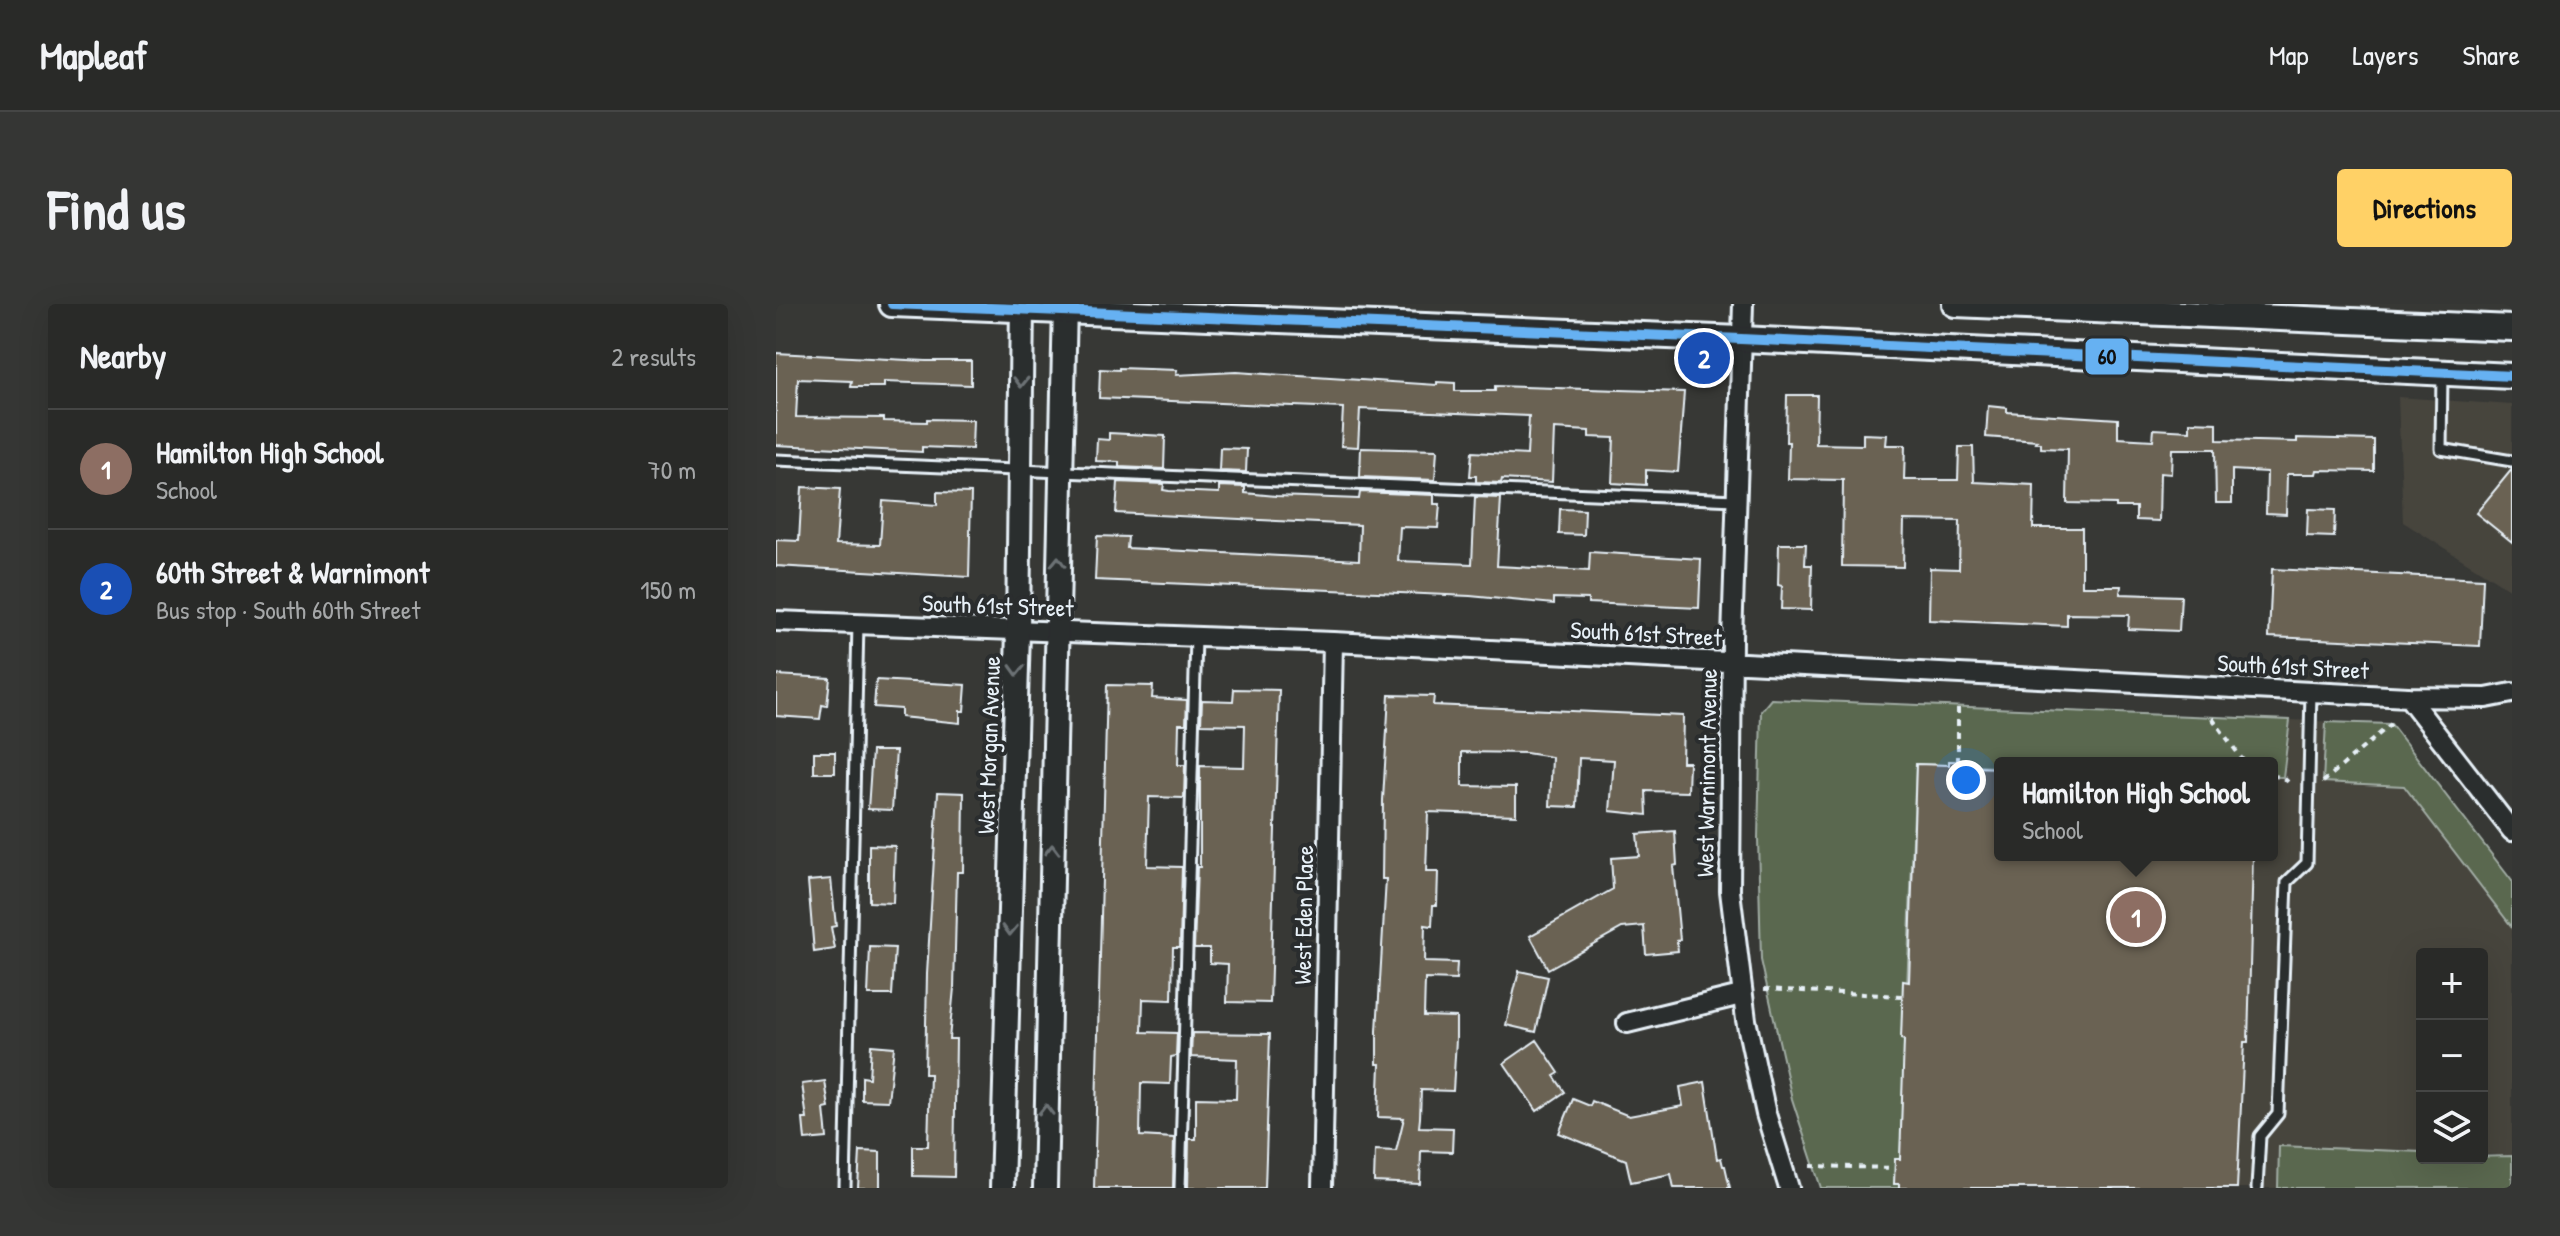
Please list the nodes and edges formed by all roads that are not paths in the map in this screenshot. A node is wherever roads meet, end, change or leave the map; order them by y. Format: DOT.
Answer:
graph roads {
  1 [pos="892,304"];
  2 [pos="1743,304"];
  3 [pos="1955,304"];
  4 [pos="1022,307"];
  5 [pos="1064,308"];
  6 [pos="2512,328"];
  7 [pos="1741,339"];
  8 [pos="2442,374"];
  9 [pos="2512,376"];
  10 [pos="776,460"];
  11 [pos="2512,461"];
  12 [pos="1020,470"];
  13 [pos="1060,473"];
  14 [pos="1736,500"];
  15 [pos="776,621"];
  16 [pos="858,624"];
  17 [pos="1018,631"];
  18 [pos="1057,633"];
  19 [pos="1196,638"];
  20 [pos="1333,642"];
  21 [pos="1732,663"];
  22 [pos="2311,692"];
  23 [pos="2512,693"];
  24 [pos="2408,697"];
  25 [pos="2512,831"];
  26 [pos="1741,995"];
  27 [pos="1627,1023"];
  28 [pos="845,1188"];
  29 [pos="1002,1188"];
  30 [pos="1045,1188"];
  31 [pos="1180,1188"];
  32 [pos="1322,1188"];
  33 [pos="1789,1188"];
  34 [pos="2257,1188"];
  1 -- 4 [label="main road"];
  2 -- 7 [label="street, West Warnimont Avenue"];
  3 -- 6 [label="main road"];
  4 -- 5 [label="main road"];
  4 -- 12 [label="street, West Morgan Avenue, one-way"];
  5 -- 7 [label="main road"];
  5 -- 13 [label="street"];
  7 -- 8 [label="main road"];
  7 -- 14 [label="street, West Warnimont Avenue"];
  8 -- 9 [label="main road"];
  8 -- 11 [label="lane"];
  10 -- 12 [label="lane"];
  12 -- 13 [label="lane"];
  12 -- 17 [label="street, West Morgan Avenue"];
  13 -- 14 [label="lane"];
  18 -- 13 [label="street, one-way"];
  14 -- 21 [label="street, West Warnimont Avenue"];
  15 -- 16 [label="street, South 61st Street"];
  16 -- 17 [label="street, South 61st Street"];
  16 -- 28 [label="lane"];
  17 -- 18 [label="street, South 61st Street"];
  17 -- 29 [label="street, West Morgan Avenue, one-way"];
  18 -- 19 [label="street, South 61st Street"];
  30 -- 18 [label="street, one-way"];
  19 -- 20 [label="street, South 61st Street"];
  19 -- 31 [label="lane"];
  20 -- 21 [label="street, South 61st Street"];
  20 -- 32 [label="street, West Eden Place"];
  21 -- 22 [label="street, South 61st Street"];
  21 -- 26 [label="street, West Warnimont Avenue"];
  22 -- 24 [label="street, South 61st Street"];
  22 -- 34 [label="lane"];
  23 -- 24 [label="street, South 61st Street"];
  24 -- 25 [label="street"];
  26 -- 27 [label="street"];
  26 -- 33 [label="street, West Warnimont Avenue"];
}
